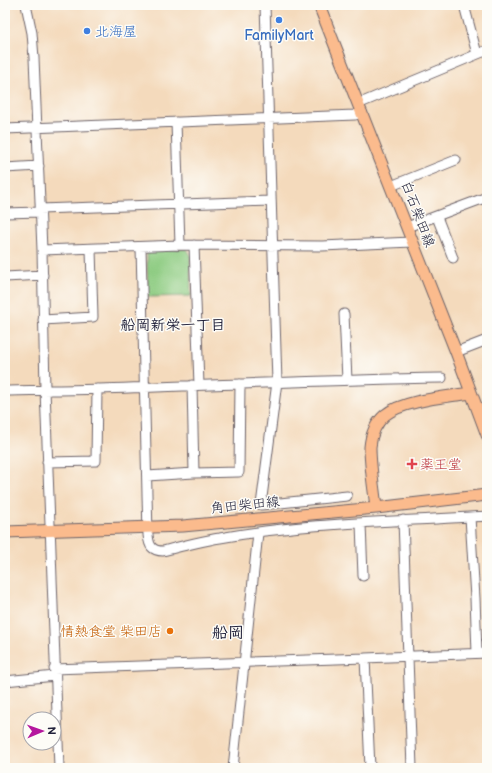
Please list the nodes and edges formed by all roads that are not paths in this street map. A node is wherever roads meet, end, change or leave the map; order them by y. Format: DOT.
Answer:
graph roads {
  1 [pos="26,5"];
  2 [pos="264,5"];
  3 [pos="319,5"];
  4 [pos="464,5"];
  5 [pos="360,108"];
  6 [pos="268,119"];
  7 [pos="176,122"];
  8 [pos="37,128"];
  9 [pos="5,129"];
  10 [pos="456,160"];
  11 [pos="39,166"];
  12 [pos="5,168"];
  13 [pos="391,186"];
  14 [pos="487,197"];
  15 [pos="270,201"];
  16 [pos="179,203"];
  17 [pos="40,210"];
  18 [pos="5,213"];
  19 [pos="437,217"];
  20 [pos="407,227"];
  21 [pos="412,242"];
  22 [pos="180,245"];
  23 [pos="194,245"];
  24 [pos="272,245"];
  25 [pos="141,247"];
  26 [pos="92,249"];
  27 [pos="42,250"];
  28 [pos="452,258"];
  29 [pos="43,275"];
  30 [pos="5,277"];
  31 [pos="344,314"];
  32 [pos="43,320"];
  33 [pos="487,340"];
  34 [pos="456,352"];
  35 [pos="442,378"];
  36 [pos="347,380"];
  37 [pos="277,382"];
  38 [pos="240,384"];
  39 [pos="195,385"];
  40 [pos="145,387"];
  41 [pos="44,389"];
  42 [pos="97,389"];
  43 [pos="5,391"];
  44 [pos="470,393"];
  45 [pos="487,434"];
  46 [pos="47,462"];
  47 [pos="194,473"];
  48 [pos="147,476"];
  49 [pos="487,495"];
  50 [pos="347,496"];
  51 [pos="376,508"];
  52 [pos="487,516"];
  53 [pos="470,517"];
  54 [pos="403,520"];
  55 [pos="361,524"];
  56 [pos="147,528"];
  57 [pos="50,531"];
  58 [pos="5,532"];
  59 [pos="258,533"];
  60 [pos="363,576"];
  61 [pos="477,653"];
  62 [pos="487,653"];
  63 [pos="408,656"];
  64 [pos="365,658"];
  65 [pos="243,662"];
  66 [pos="55,672"];
  67 [pos="5,681"];
  68 [pos="59,768"];
  69 [pos="233,768"];
  70 [pos="370,768"];
  71 [pos="412,768"];
  1 -- 8 [label="street"];
  2 -- 6 [label="street"];
  3 -- 5 [label="main road, 白石柴田線"];
  4 -- 5 [label="street"];
  5 -- 6 [label="street"];
  5 -- 13 [label="main road, 白石柴田線"];
  6 -- 7 [label="street"];
  6 -- 15 [label="street"];
  7 -- 8 [label="street"];
  7 -- 16 [label="street"];
  8 -- 9 [label="street"];
  8 -- 11 [label="street"];
  10 -- 13 [label="street"];
  11 -- 12 [label="street"];
  11 -- 17 [label="street"];
  13 -- 20 [label="main road, 白石柴田線"];
  14 -- 19 [label="street"];
  15 -- 16 [label="street"];
  15 -- 24 [label="street"];
  16 -- 17 [label="street"];
  16 -- 22 [label="street"];
  17 -- 18 [label="street"];
  17 -- 27 [label="street"];
  19 -- 20 [label="street"];
  19 -- 28 [label="street"];
  20 -- 21 [label="main road, 白石柴田線"];
  21 -- 24 [label="street"];
  21 -- 34 [label="main road, 白石柴田線"];
  22 -- 23 [label="street"];
  22 -- 25 [label="street"];
  23 -- 24 [label="street"];
  23 -- 39 [label="street"];
  24 -- 37 [label="street"];
  25 -- 26 [label="street"];
  25 -- 40 [label="street"];
  26 -- 27 [label="street"];
  26 -- 32 [label="street"];
  27 -- 29 [label="street"];
  29 -- 30 [label="street"];
  29 -- 32 [label="street"];
  31 -- 36 [label="street"];
  32 -- 41 [label="street"];
  33 -- 34 [label="street"];
  34 -- 44 [label="main road, 白石柴田線"];
  35 -- 36 [label="street"];
  36 -- 37 [label="street"];
  37 -- 38 [label="street"];
  37 -- 50 [label="street"];
  38 -- 39 [label="street"];
  38 -- 47 [label="street"];
  39 -- 40 [label="street"];
  39 -- 47 [label="street"];
  40 -- 42 [label="street"];
  40 -- 48 [label="street"];
  41 -- 42 [label="street"];
  41 -- 43 [label="street"];
  41 -- 46 [label="street"];
  42 -- 46 [label="street"];
  44 -- 45 [label="main road, 白石柴田線"];
  44 -- 51 [label="main road"];
  46 -- 57 [label="street"];
  47 -- 48 [label="street"];
  48 -- 56 [label="street"];
  49 -- 51 [label="main road, 角田柴田線"];
  51 -- 56 [label="main road, 角田柴田線"];
  52 -- 53 [label="street"];
  53 -- 54 [label="street"];
  53 -- 61 [label="street"];
  54 -- 55 [label="street"];
  54 -- 63 [label="street"];
  55 -- 59 [label="street"];
  55 -- 60 [label="street"];
  56 -- 57 [label="main road, 角田柴田線"];
  56 -- 59 [label="street"];
  57 -- 58 [label="main road, 角田柴田線"];
  57 -- 66 [label="street"];
  59 -- 65 [label="street"];
  61 -- 62 [label="street"];
  61 -- 63 [label="street"];
  63 -- 64 [label="street"];
  63 -- 71 [label="street"];
  64 -- 65 [label="street"];
  64 -- 70 [label="street"];
  65 -- 66 [label="street"];
  65 -- 69 [label="street"];
  66 -- 67 [label="street"];
  66 -- 68 [label="street"];
}
